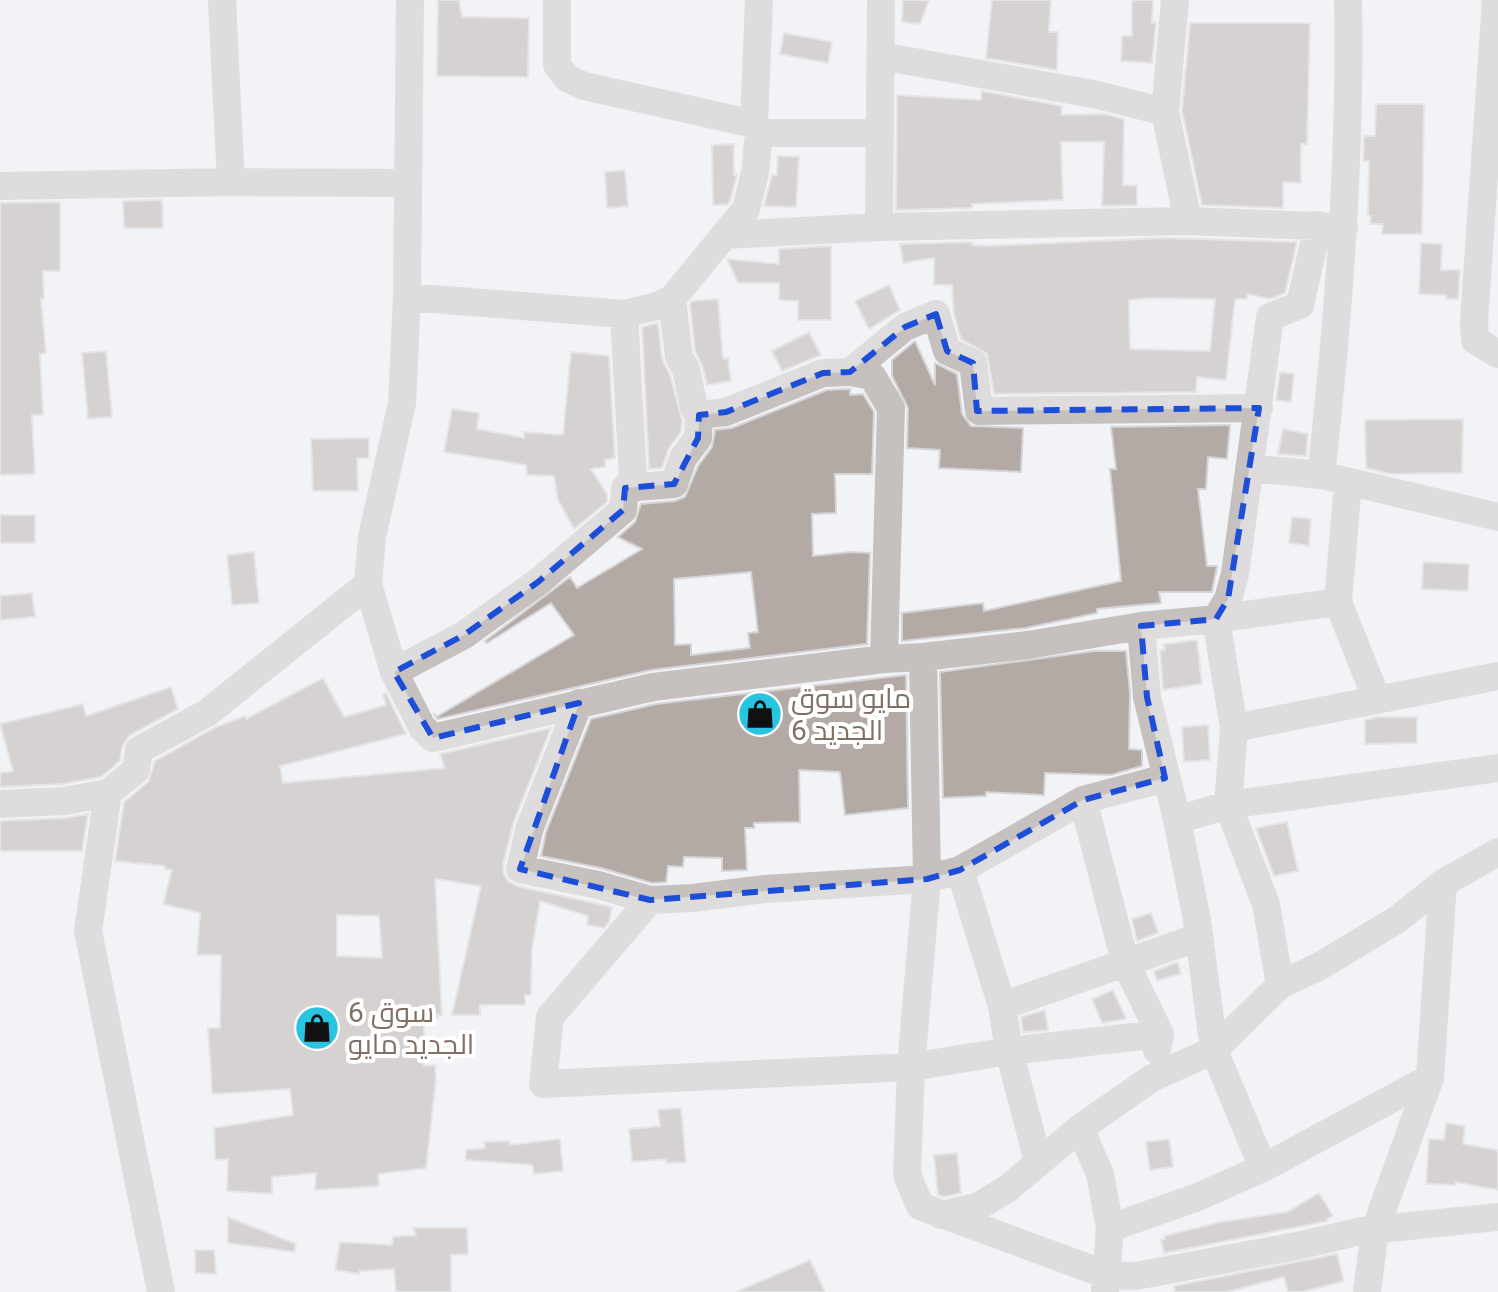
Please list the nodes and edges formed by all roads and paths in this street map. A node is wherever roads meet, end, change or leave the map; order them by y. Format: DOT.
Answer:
graph roads {
  1 [pos="222,0"];
  2 [pos="410,0"];
  3 [pos="557,0"];
  4 [pos="759,0"];
  5 [pos="881,0"];
  6 [pos="1175,0"];
  7 [pos="1348,0"];
  8 [pos="1496,0"];
  9 [pos="881,56"];
  10 [pos="1165,112"];
  11 [pos="756,128"];
  12 [pos="880,133"];
  13 [pos="231,182"];
  14 [pos="406,183"];
  15 [pos="0,186"];
  16 [pos="1188,221"];
  17 [pos="1331,226"];
  18 [pos="879,227"];
  19 [pos="724,235"];
  20 [pos="407,297"];
  21 [pos="672,299"];
  22 [pos="624,314"];
  23 [pos="1498,354"];
  24 [pos="850,372"];
  25 [pos="1259,408"];
  26 [pos="699,415"];
  27 [pos="1249,468"];
  28 [pos="1321,475"];
  29 [pos="1348,483"];
  30 [pos="625,488"];
  31 [pos="1498,517"];
  32 [pos="368,584"];
  33 [pos="1338,602"];
  34 [pos="1216,619"];
  35 [pos="1141,626"];
  36 [pos="923,657"];
  37 [pos="884,659"];
  38 [pos="394,672"];
  39 [pos="1498,676"];
  40 [pos="1377,700"];
  41 [pos="579,703"];
  42 [pos="1234,728"];
  43 [pos="1498,768"];
  44 [pos="1165,778"];
  45 [pos="108,793"];
  46 [pos="1083,800"];
  47 [pos="0,804"];
  48 [pos="1228,805"];
  49 [pos="1177,820"];
  50 [pos="1498,852"];
  51 [pos="960,870"];
  52 [pos="927,879"];
  53 [pos="1443,883"];
  54 [pos="650,900"];
  55 [pos="1199,937"];
  56 [pos="1125,962"];
  57 [pos="1280,985"];
  58 [pos="1002,1006"];
  59 [pos="1160,1034"];
  60 [pos="1214,1050"];
  61 [pos="1009,1051"];
  62 [pos="911,1067"];
  63 [pos="1152,1078"];
  64 [pos="1430,1078"];
  65 [pos="1080,1128"];
  66 [pos="1038,1161"];
  67 [pos="1263,1168"];
  68 [pos="941,1215"];
  69 [pos="1498,1217"];
  70 [pos="1110,1228"];
  71 [pos="1375,1230"];
  72 [pos="1106,1283"];
  73 [pos="161,1292"];
  74 [pos="1367,1292"];
  1 -- 13 [label="street"];
  2 -- 14 [label="street"];
  3 -- 11 [label="street"];
  4 -- 11 [label="street"];
  5 -- 9 [label="street"];
  6 -- 10 [label="street"];
  7 -- 17 [label="street"];
  8 -- 23 [label="street"];
  9 -- 10 [label="street"];
  9 -- 12 [label="street"];
  10 -- 16 [label="street"];
  11 -- 12 [label="street"];
  11 -- 19 [label="street"];
  12 -- 18 [label="street"];
  13 -- 14 [label="street"];
  13 -- 15 [label="street"];
  14 -- 20 [label="street"];
  16 -- 17 [label="street"];
  16 -- 18 [label="street"];
  17 -- 25 [label="street"];
  17 -- 28 [label="street"];
  18 -- 19 [label="street"];
  19 -- 21 [label="street"];
  20 -- 22 [label="street"];
  20 -- 32 [label="street"];
  21 -- 22 [label="street"];
  21 -- 26 [label="street"];
  22 -- 30 [label="street"];
  24 -- 25 [label="street"];
  24 -- 26 [label="street"];
  24 -- 37 [label="street"];
  25 -- 27 [label="street"];
  26 -- 30 [label="street"];
  27 -- 28 [label="street"];
  27 -- 34 [label="street"];
  28 -- 29 [label="street"];
  29 -- 31 [label="street"];
  29 -- 33 [label="street"];
  30 -- 38 [label="street"];
  32 -- 38 [label="street"];
  32 -- 45 [label="street"];
  33 -- 34 [label="street"];
  33 -- 40 [label="street"];
  34 -- 35 [label="street"];
  34 -- 42 [label="street"];
  35 -- 36 [label="street"];
  35 -- 44 [label="street"];
  36 -- 37 [label="street"];
  36 -- 52 [label="street"];
  37 -- 41 [label="street"];
  38 -- 41 [label="street"];
  39 -- 40 [label="street"];
  40 -- 42 [label="street"];
  41 -- 54 [label="street"];
  42 -- 48 [label="street"];
  43 -- 48 [label="street"];
  44 -- 46 [label="street"];
  44 -- 49 [label="street"];
  45 -- 47 [label="street"];
  45 -- 73 [label="street"];
  46 -- 51 [label="street"];
  46 -- 56 [label="street"];
  48 -- 49 [label="street"];
  48 -- 57 [label="street"];
  49 -- 55 [label="street"];
  50 -- 53 [label="street"];
  51 -- 52 [label="street"];
  51 -- 58 [label="street"];
  52 -- 54 [label="street"];
  52 -- 62 [label="street"];
  53 -- 57 [label="street"];
  53 -- 64 [label="street"];
  54 -- 62 [label="street"];
  55 -- 56 [label="street"];
  55 -- 60 [label="street"];
  56 -- 58 [label="street"];
  56 -- 59 [label="street"];
  57 -- 60 [label="street"];
  58 -- 61 [label="street"];
  59 -- 61 [label="street"];
  59 -- 63 [label="street"];
  60 -- 63 [label="street"];
  60 -- 67 [label="street"];
  61 -- 62 [label="street"];
  61 -- 66 [label="street"];
  62 -- 68 [label="street"];
  63 -- 65 [label="street"];
  64 -- 67 [label="street"];
  64 -- 71 [label="street"];
  65 -- 66 [label="street"];
  65 -- 70 [label="street"];
  66 -- 68 [label="street"];
  67 -- 70 [label="street"];
  68 -- 72 [label="street"];
  69 -- 71 [label="street"];
  70 -- 72 [label="street"];
  71 -- 72 [label="street"];
  71 -- 74 [label="street"];
}
